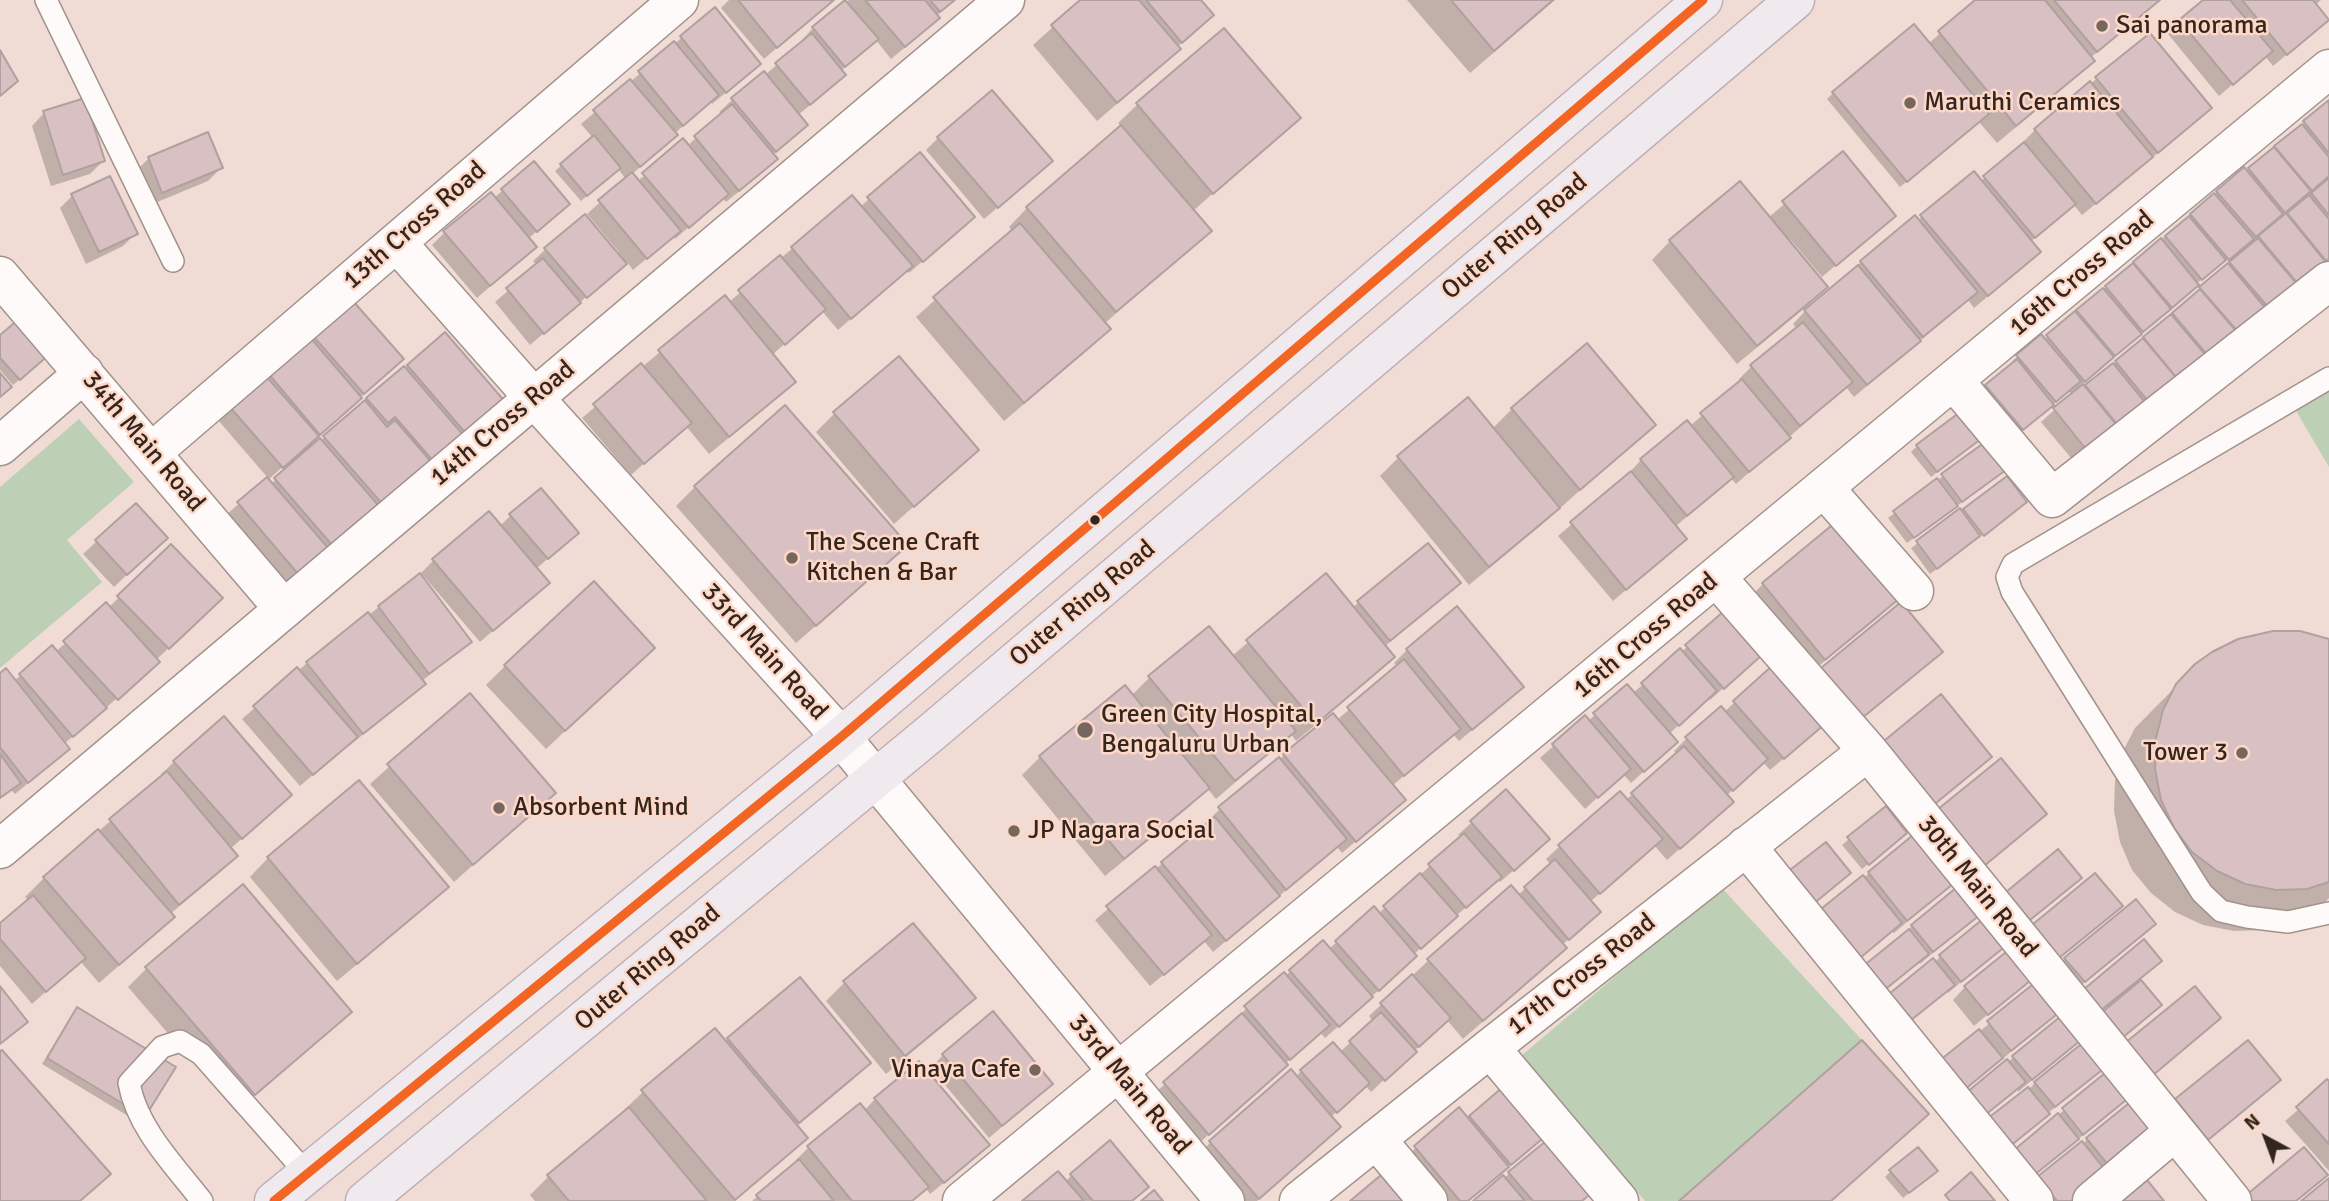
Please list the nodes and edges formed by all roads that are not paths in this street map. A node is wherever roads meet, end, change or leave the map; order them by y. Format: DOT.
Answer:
graph roads {
  1 [pos="46,0"];
  2 [pos="679,0"];
  3 [pos="1005,0"];
  4 [pos="1703,0"];
  5 [pos="1795,0"];
  6 [pos="2329,69"];
  7 [pos="397,243"];
  8 [pos="173,261"];
  9 [pos="0,276"];
  10 [pos="2329,281"];
  11 [pos="85,373"];
  12 [pos="2329,378"];
  13 [pos="1954,381"];
  14 [pos="534,398"];
  15 [pos="0,446"];
  16 [pos="152,452"];
  17 [pos="1825,489"];
  18 [pos="1717,578"];
  19 [pos="1914,591"];
  20 [pos="284,609"];
  21 [pos="841,737"];
  22 [pos="1868,751"];
  23 [pos="876,779"];
  24 [pos="1746,846"];
  25 [pos="0,849"];
  26 [pos="2329,913"];
  27 [pos="1490,1048"];
  28 [pos="1118,1072"];
  29 [pos="2175,1131"];
  30 [pos="1376,1139"];
  31 [pos="307,1174"];
  32 [pos="202,1201"];
  33 [pos="274,1201"];
  34 [pos="365,1201"];
  35 [pos="962,1201"];
  36 [pos="1225,1201"];
  37 [pos="1299,1201"];
  38 [pos="1428,1201"];
  39 [pos="1619,1201"];
  40 [pos="2034,1201"];
  41 [pos="2092,1201"];
  42 [pos="2232,1201"];
  1 -- 8 [label="lane"];
  2 -- 7 [label="street, 13th Cross Road"];
  3 -- 14 [label="street, 14th Cross Road"];
  4 -- 21 [label="highway"];
  5 -- 23 [label="highway, Outer Ring Road"];
  6 -- 13 [label="street, 16th Cross Road"];
  7 -- 14 [label="street, 33rd Main Road"];
  7 -- 16 [label="street, 13th Cross Road"];
  9 -- 11 [label="street, 34th Main Road"];
  10 -- 13 [label="street"];
  11 -- 15 [label="street"];
  11 -- 16 [label="street, 34th Main Road"];
  12 -- 26 [label="lane"];
  13 -- 17 [label="street, 16th Cross Road"];
  14 -- 20 [label="street, 14th Cross Road"];
  14 -- 21 [label="street, 33rd Main Road"];
  16 -- 20 [label="street, 34th Main Road"];
  17 -- 18 [label="street, 16th Cross Road"];
  17 -- 19 [label="street"];
  18 -- 22 [label="street, 30th Main Road"];
  18 -- 28 [label="street, 16th Cross Road"];
  20 -- 25 [label="street, 14th Cross Road"];
  21 -- 23 [label="street, 33rd Main Road"];
  21 -- 31 [label="highway"];
  22 -- 24 [label="street, 17th Cross Road"];
  22 -- 29 [label="street, 30th Main Road"];
  23 -- 28 [label="street, 33rd Main Road"];
  23 -- 34 [label="highway, Outer Ring Road"];
  24 -- 27 [label="street, 17th Cross Road"];
  24 -- 40 [label="street"];
  27 -- 30 [label="street, 17th Cross Road"];
  27 -- 39 [label="street"];
  28 -- 35 [label="street, 16th Cross Road"];
  28 -- 36 [label="street, 33rd Main Road"];
  29 -- 41 [label="street"];
  29 -- 42 [label="street, 30th Main Road"];
  30 -- 37 [label="street, 17th Cross Road"];
  30 -- 38 [label="street"];
  31 -- 32 [label="lane"];
  31 -- 33 [label="highway"];
}
